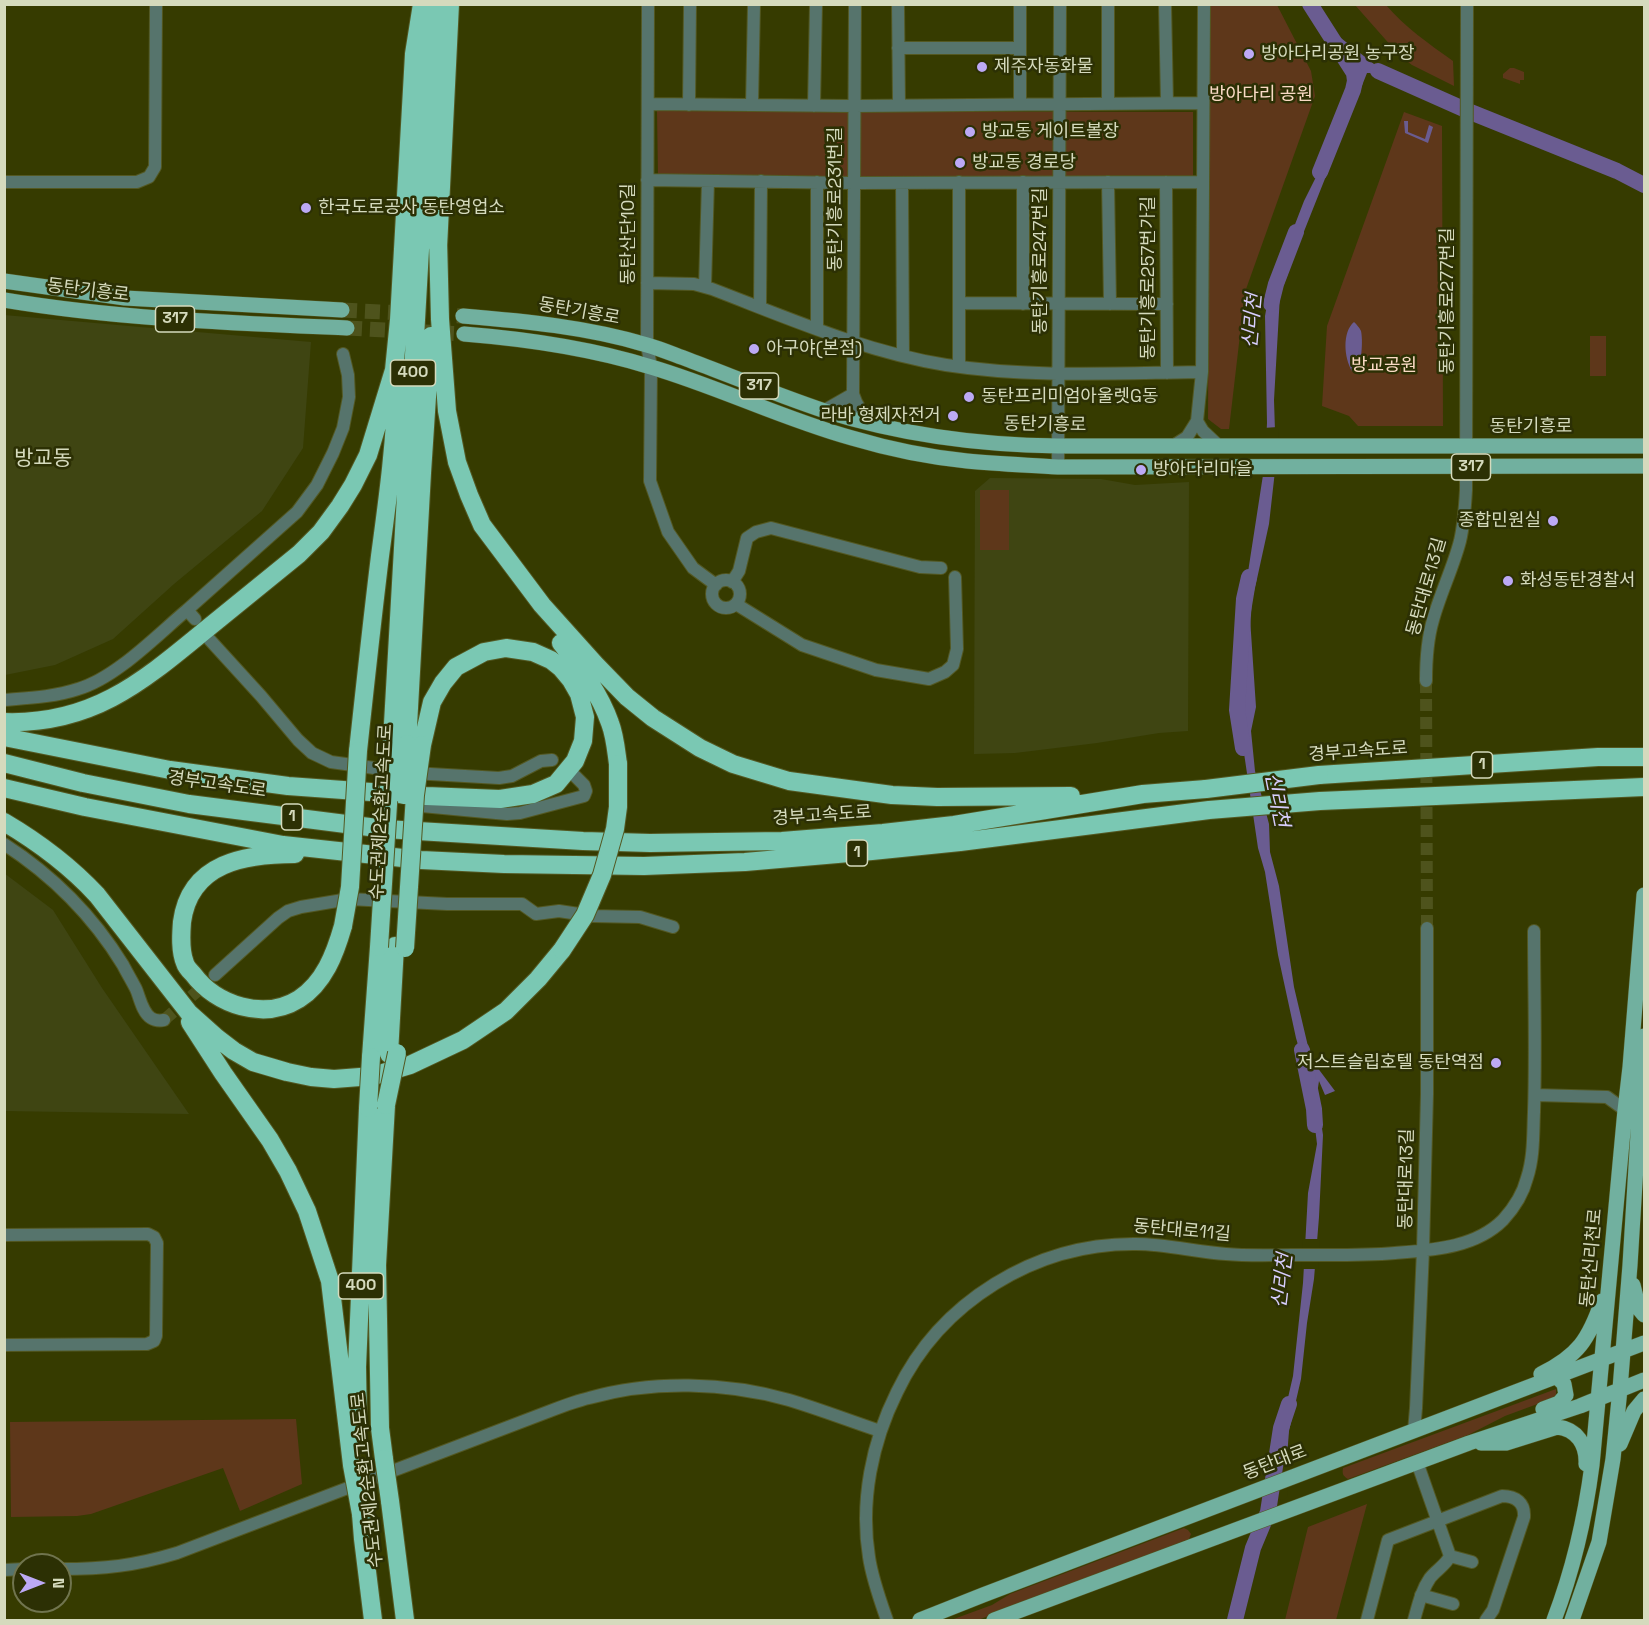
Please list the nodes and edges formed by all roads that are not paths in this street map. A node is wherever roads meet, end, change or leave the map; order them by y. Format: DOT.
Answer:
graph roads {
  1 [pos="156,4"];
  2 [pos="422,4"];
  3 [pos="434,4"];
  4 [pos="450,4"];
  5 [pos="648,4"];
  6 [pos="690,4"];
  7 [pos="754,4"];
  8 [pos="816,4"];
  9 [pos="855,4"];
  10 [pos="898,4"];
  11 [pos="1020,4"];
  12 [pos="1060,4"];
  13 [pos="1108,4"];
  14 [pos="1165,4"];
  15 [pos="1204,4"];
  16 [pos="1467,4"];
  17 [pos="898,48"];
  18 [pos="1020,48"];
  19 [pos="1108,103"];
  20 [pos="1167,103"];
  21 [pos="1203,103"];
  22 [pos="648,104"];
  23 [pos="1020,104"];
  24 [pos="1059,104"];
  25 [pos="689,105"];
  26 [pos="752,105"];
  27 [pos="899,105"];
  28 [pos="814,106"];
  29 [pos="854,106"];
  30 [pos="647,180"];
  31 [pos="708,181"];
  32 [pos="761,181"];
  33 [pos="4,182"];
  34 [pos="817,182"];
  35 [pos="959,182"];
  36 [pos="1023,182"];
  37 [pos="1059,182"];
  38 [pos="1108,182"];
  39 [pos="1167,182"];
  40 [pos="1203,182"];
  41 [pos="854,183"];
  42 [pos="902,183"];
  43 [pos="438,238"];
  44 [pos="4,281"];
  45 [pos="647,284"];
  46 [pos="705,287"];
  47 [pos="4,300"];
  48 [pos="959,303"];
  49 [pos="1023,304"];
  50 [pos="1058,304"];
  51 [pos="1110,304"];
  52 [pos="1167,304"];
  53 [pos="760,307"];
  54 [pos="342,310"];
  55 [pos="463,316"];
  56 [pos="399,320"];
  57 [pos="347,328"];
  58 [pos="817,329"];
  59 [pos="464,334"];
  60 [pos="853,343"];
  61 [pos="647,345"];
  62 [pos="343,354"];
  63 [pos="903,356"];
  64 [pos="959,366"];
  65 [pos="651,367"];
  66 [pos="1202,372"];
  67 [pos="1167,373"];
  68 [pos="1058,374"];
  69 [pos="853,394"];
  70 [pos="825,410"];
  71 [pos="1197,421"];
  72 [pos="873,424"];
  73 [pos="1058,446"];
  74 [pos="1173,446"];
  75 [pos="1225,446"];
  76 [pos="1644,446"];
  77 [pos="1466,447"];
  78 [pos="1644,466"];
  79 [pos="1058,467"];
  80 [pos="1466,467"];
  81 [pos="482,525"];
  82 [pos="941,568"];
  83 [pos="955,577"];
  84 [pos="732,582"];
  85 [pos="716,585"];
  86 [pos="736,604"];
  87 [pos="209,639"];
  88 [pos="1426,681"];
  89 [pos="4,700"];
  90 [pos="4,722"];
  91 [pos="4,737"];
  92 [pos="407,743"];
  93 [pos="1644,757"];
  94 [pos="552,760"];
  95 [pos="4,763"];
  96 [pos="571,772"];
  97 [pos="1644,787"];
  98 [pos="4,788"];
  99 [pos="1143,794"];
  100 [pos="422,806"];
  101 [pos="4,822"];
  102 [pos="4,844"];
  103 [pos="372,854"];
  104 [pos="1644,895"];
  105 [pos="673,927"];
  106 [pos="1427,928"];
  107 [pos="1534,931"];
  108 [pos="393,947"];
  109 [pos="215,975"];
  110 [pos="164,980"];
  111 [pos="164,1020"];
  112 [pos="1644,1036"];
  113 [pos="386,1055"];
  114 [pos="1535,1095"];
  115 [pos="1624,1110"];
  116 [pos="4,1235"];
  117 [pos="1423,1250"];
  118 [pos="1630,1265"];
  119 [pos="1610,1279"];
  120 [pos="1644,1315"];
  121 [pos="1644,1343"];
  122 [pos="4,1345"];
  123 [pos="1622,1351"];
  124 [pos="1601,1359"];
  125 [pos="1556,1376"];
  126 [pos="1644,1380"];
  127 [pos="1620,1389"];
  128 [pos="1598,1399"];
  129 [pos="1644,1399"];
  130 [pos="1466,1411"];
  131 [pos="880,1431"];
  132 [pos="1414,1431"];
  133 [pos="1469,1443"];
  134 [pos="1417,1462"];
  135 [pos="356,1465"];
  136 [pos="1607,1499"];
  137 [pos="1438,1521"];
  138 [pos="1578,1543"];
  139 [pos="1450,1556"];
  140 [pos="1472,1562"];
  141 [pos="72,1569"];
  142 [pos="983,1595"];
  143 [pos="1421,1595"];
  144 [pos="1453,1604"];
  145 [pos="374,1620"];
  146 [pos="405,1620"];
  147 [pos="887,1620"];
  148 [pos="920,1620"];
  149 [pos="942,1620"];
  150 [pos="994,1620"];
  151 [pos="1367,1620"];
  152 [pos="1414,1620"];
  153 [pos="1486,1620"];
  154 [pos="1554,1620"];
  155 [pos="1572,1620"];
  1 -- 33 [label="street"];
  2 -- 56 [label="highway"];
  3 -- 92 [label="highway, 수도권제2순환고속도로 / 400"];
  4 -- 43 [label="highway, 수도권제2순환고속도로 / 400"];
  5 -- 22 [label="street, 동탄산단10길"];
  6 -- 25 [label="street"];
  7 -- 26 [label="street"];
  8 -- 28 [label="street"];
  9 -- 29 [label="street, 동탄기흥로231번길"];
  10 -- 17 [label="street"];
  11 -- 18 [label="street"];
  12 -- 24 [label="street, 동탄기흥로247번길"];
  13 -- 19 [label="street"];
  14 -- 20 [label="street"];
  15 -- 21 [label="street"];
  16 -- 77 [label="street, 동탄기흥로277번길"];
  17 -- 18 [label="street"];
  17 -- 27 [label="street"];
  18 -- 23 [label="street"];
  19 -- 20 [label="street"];
  19 -- 24 [label="street"];
  20 -- 21 [label="street"];
  21 -- 40 [label="street"];
  22 -- 25 [label="street"];
  22 -- 30 [label="street, 동탄산단10길"];
  23 -- 24 [label="street"];
  23 -- 27 [label="street"];
  24 -- 37 [label="street, 동탄기흥로247번길"];
  25 -- 26 [label="street"];
  26 -- 28 [label="street"];
  27 -- 29 [label="street"];
  28 -- 29 [label="street"];
  29 -- 41 [label="street, 동탄기흥로231번길"];
  30 -- 31 [label="street"];
  30 -- 45 [label="street, 동탄산단10길"];
  31 -- 32 [label="street"];
  31 -- 46 [label="street"];
  32 -- 34 [label="street"];
  32 -- 53 [label="street"];
  34 -- 41 [label="street"];
  34 -- 58 [label="street"];
  35 -- 36 [label="street"];
  35 -- 42 [label="street"];
  35 -- 48 [label="street"];
  36 -- 37 [label="street"];
  36 -- 49 [label="street"];
  37 -- 38 [label="street"];
  37 -- 50 [label="street, 동탄기흥로247번길"];
  38 -- 39 [label="street"];
  38 -- 51 [label="street"];
  39 -- 40 [label="street"];
  39 -- 52 [label="street, 동탄기흥로257번가길"];
  40 -- 66 [label="street"];
  41 -- 42 [label="street"];
  41 -- 60 [label="street, 동탄기흥로231번길"];
  42 -- 63 [label="street"];
  43 -- 81 [label="highway"];
  43 -- 92 [label="highway, 수도권제2순환고속도로 / 400"];
  44 -- 54 [label="main road, 동탄기흥로 / 317"];
  45 -- 46 [label="street, 동탄기흥로257번가길"];
  45 -- 61 [label="street, 동탄산단10길"];
  46 -- 53 [label="street, 동탄기흥로257번가길"];
  47 -- 57 [label="main road, 동탄기흥로 / 317"];
  48 -- 49 [label="street"];
  48 -- 64 [label="street"];
  49 -- 50 [label="street"];
  50 -- 51 [label="street"];
  50 -- 68 [label="street, 동탄기흥로247번길"];
  51 -- 52 [label="street"];
  52 -- 67 [label="street, 동탄기흥로257번가길"];
  53 -- 58 [label="street, 동탄기흥로257번가길"];
  55 -- 61 [label="main road, 동탄기흥로 / 317"];
  56 -- 90 [label="highway"];
  56 -- 103 [label="highway, bridge"];
  58 -- 60 [label="street, 동탄기흥로257번가길"];
  59 -- 65 [label="main road, 동탄기흥로 / 317"];
  60 -- 63 [label="street, 동탄기흥로257번가길"];
  60 -- 69 [label="street, 동탄기흥로231번길"];
  61 -- 65 [label="street, 동탄산단10길"];
  61 -- 70 [label="main road, 동탄기흥로 / 317"];
  62 -- 89 [label="street"];
  63 -- 64 [label="street, 동탄기흥로257번가길"];
  64 -- 68 [label="street, 동탄기흥로257번가길"];
  65 -- 79 [label="main road, 동탄기흥로 / 317"];
  65 -- 85 [label="street, 동탄산단10길"];
  66 -- 67 [label="street, 동탄기흥로257번가길"];
  66 -- 71 [label="street"];
  67 -- 68 [label="street, 동탄기흥로257번가길"];
  68 -- 73 [label="street, 동탄기흥로247번길"];
  69 -- 70 [label="street"];
  69 -- 72 [label="street"];
  70 -- 72 [label="main road, 동탄기흥로 / 317"];
  71 -- 74 [label="street"];
  71 -- 75 [label="street"];
  72 -- 73 [label="main road, 동탄기흥로 / 317"];
  73 -- 74 [label="main road, 동탄기흥로 / 317"];
  73 -- 79 [label="street, 동탄기흥로247번길"];
  74 -- 75 [label="main road, 동탄기흥로 / 317"];
  75 -- 77 [label="main road, 동탄기흥로 / 317"];
  76 -- 77 [label="main road, 동탄기흥로 / 317"];
  77 -- 80 [label="street, 동탄기흥로277번길"];
  78 -- 80 [label="main road, 동탄기흥로 / 317"];
  79 -- 80 [label="main road, 동탄기흥로 / 317"];
  80 -- 88 [label="street, 동탄대로13길"];
  81 -- 99 [label="highway"];
  81 -- 110 [label="highway, bridge"];
  82 -- 84 [label="street"];
  83 -- 86 [label="street"];
  84 -- 85 [label="street"];
  84 -- 86 [label="street"];
  85 -- 86 [label="street"];
  87 -- 94 [label="street"];
  91 -- 92 [label="highway"];
  92 -- 108 [label="highway, 수도권제2순환고속도로 / 400, bridge"];
  92 -- 108 [label="highway, bridge"];
  93 -- 99 [label="highway, 경부고속도로 / 1, bridge"];
  95 -- 99 [label="highway, 경부고속도로 / 1"];
  96 -- 100 [label="street"];
  97 -- 103 [label="highway, 1"];
  98 -- 103 [label="highway, 1"];
  101 -- 110 [label="highway"];
  102 -- 111 [label="street"];
  104 -- 115 [label="main road, 동탄신리천로"];
  105 -- 109 [label="street"];
  106 -- 117 [label="street, 동탄대로13길"];
  107 -- 114 [label="street"];
  108 -- 113 [label="highway, 수도권제2순환고속도로 / 400"];
  108 -- 113 [label="highway"];
  110 -- 135 [label="highway"];
  112 -- 118 [label="main road, 동탄신리천로"];
  113 -- 135 [label="highway, 수도권제2순환고속도로 / 400, bridge"];
  113 -- 146 [label="highway, 수도권제2순환고속도로 / 400, bridge"];
  114 -- 115 [label="street"];
  114 -- 117 [label="street"];
  115 -- 119 [label="main road, 동탄신리천로"];
  116 -- 122 [label="street"];
  117 -- 131 [label="street, 동탄대로11길"];
  117 -- 132 [label="street, 동탄대로13길"];
  118 -- 120 [label="main road"];
  118 -- 123 [label="main road, 동탄신리천로"];
  119 -- 124 [label="main road, 동탄신리천로"];
  119 -- 130 [label="main road"];
  121 -- 123 [label="main road, 동탄대로"];
  123 -- 124 [label="main road, 동탄대로"];
  123 -- 127 [label="main road, 동탄신리천로"];
  124 -- 125 [label="main road, 동탄대로"];
  124 -- 128 [label="main road, 동탄신리천로"];
  125 -- 130 [label="main road, 동탄대로"];
  125 -- 133 [label="main road"];
  126 -- 127 [label="main road"];
  127 -- 128 [label="main road"];
  127 -- 136 [label="main road, 동탄신리천로"];
  128 -- 133 [label="main road"];
  128 -- 138 [label="main road, 동탄신리천로"];
  129 -- 136 [label="main road"];
  130 -- 132 [label="main road, 동탄대로"];
  131 -- 141 [label="street"];
  131 -- 147 [label="street, 동탄대로11길"];
  132 -- 142 [label="main road, 동탄대로"];
  133 -- 134 [label="main road"];
  133 -- 138 [label="main road"];
  134 -- 137 [label="street"];
  134 -- 150 [label="main road"];
  135 -- 145 [label="highway, 수도권제2순환고속도로, bridge"];
  136 -- 155 [label="main road, 동탄신리천로"];
  137 -- 139 [label="street"];
  137 -- 151 [label="street"];
  137 -- 153 [label="street"];
  138 -- 154 [label="main road, 동탄신리천로"];
  139 -- 140 [label="street"];
  139 -- 143 [label="street"];
  142 -- 148 [label="main road, 동탄대로"];
  142 -- 149 [label="main road"];
  143 -- 144 [label="street"];
  143 -- 152 [label="street"];
}
